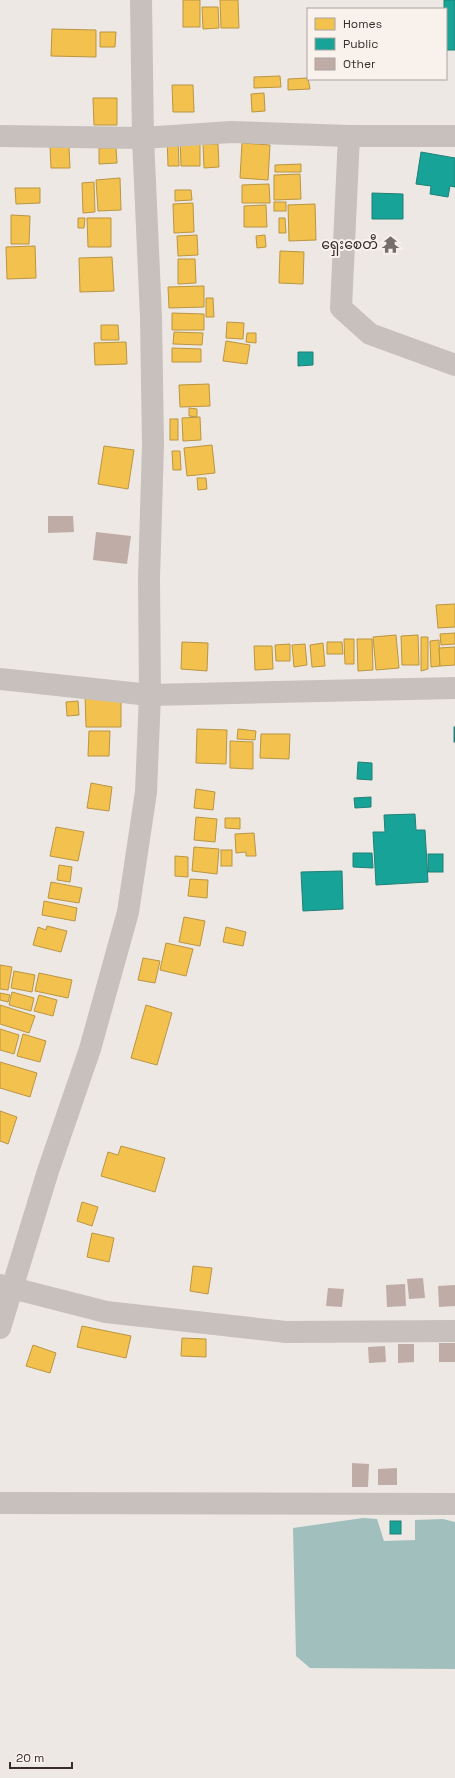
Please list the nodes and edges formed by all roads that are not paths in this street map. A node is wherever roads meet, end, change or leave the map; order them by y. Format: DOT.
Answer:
graph roads {
  1 [pos="140,0"];
  2 [pos="0,136"];
  3 [pos="349,136"];
  4 [pos="455,136"];
  5 [pos="143,138"];
  6 [pos="455,365"];
  7 [pos="0,679"];
  8 [pos="455,688"];
  9 [pos="150,695"];
  10 [pos="6,1286"];
  11 [pos="0,1328"];
  12 [pos="455,1331"];
  13 [pos="0,1503"];
  14 [pos="455,1504"];
  1 -- 5 [label="street"];
  2 -- 5 [label="street"];
  3 -- 4 [label="street"];
  3 -- 5 [label="street"];
  3 -- 6 [label="street"];
  5 -- 9 [label="street"];
  7 -- 9 [label="street"];
  8 -- 9 [label="street"];
  9 -- 10 [label="street"];
  10 -- 11 [label="street"];
  10 -- 12 [label="street"];
  13 -- 14 [label="street"];
}
